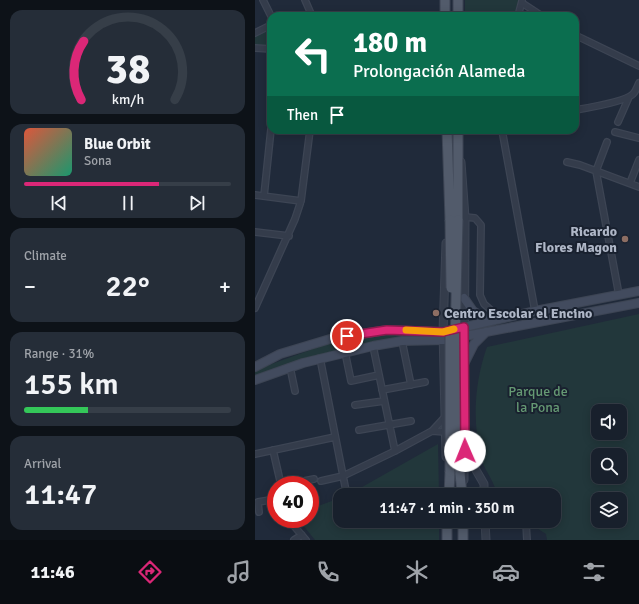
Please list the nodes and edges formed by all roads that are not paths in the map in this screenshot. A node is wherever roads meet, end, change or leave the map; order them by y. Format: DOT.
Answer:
graph roads {
  1 [pos="263,0"];
  2 [pos="305,0"];
  3 [pos="445,0"];
  4 [pos="458,0"];
  5 [pos="522,1"];
  6 [pos="269,12"];
  7 [pos="310,12"];
  8 [pos="445,12"];
  9 [pos="458,12"];
  10 [pos="519,12"];
  11 [pos="537,12"];
  12 [pos="267,27"];
  13 [pos="255,33"];
  14 [pos="579,36"];
  15 [pos="255,48"];
  16 [pos="267,49"];
  17 [pos="639,66"];
  18 [pos="639,83"];
  19 [pos="629,97"];
  20 [pos="579,109"];
  21 [pos="618,122"];
  22 [pos="615,132"];
  23 [pos="270,134"];
  24 [pos="309,134"];
  25 [pos="447,134"];
  26 [pos="458,134"];
  27 [pos="503,134"];
  28 [pos="639,138"];
  29 [pos="607,142"];
  30 [pos="639,160"];
  31 [pos="567,162"];
  32 [pos="596,171"];
  33 [pos="448,175"];
  34 [pos="630,183"];
  35 [pos="639,187"];
  36 [pos="255,196"];
  37 [pos="264,196"];
  38 [pos="301,200"];
  39 [pos="458,219"];
  40 [pos="255,232"];
  41 [pos="289,236"];
  42 [pos="639,291"];
  43 [pos="619,295"];
  44 [pos="464,298"];
  45 [pos="639,303"];
  46 [pos="255,308"];
  47 [pos="535,311"];
  48 [pos="501,319"];
  49 [pos="489,321"];
  50 [pos="444,322"];
  51 [pos="464,326"];
  52 [pos="486,332"];
  53 [pos="444,336"];
  54 [pos="464,336"];
  55 [pos="402,341"];
  56 [pos="373,346"];
  57 [pos="345,352"];
  58 [pos="320,358"];
  59 [pos="444,360"];
  60 [pos="464,361"];
  61 [pos="255,367"];
  62 [pos="290,367"];
  63 [pos="379,375"];
  64 [pos="255,380"];
  65 [pos="425,382"];
  66 [pos="411,385"];
  67 [pos="382,390"];
  68 [pos="295,391"];
  69 [pos="384,401"];
  70 [pos="355,405"];
  71 [pos="444,418"];
  72 [pos="411,421"];
  73 [pos="389,425"];
  74 [pos="359,430"];
  75 [pos="432,431"];
  76 [pos="445,432"];
  77 [pos="335,437"];
  78 [pos="273,450"];
  79 [pos="395,451"];
  80 [pos="465,451"];
  81 [pos="255,454"];
  82 [pos="280,476"];
  83 [pos="343,476"];
  84 [pos="321,481"];
  85 [pos="345,488"];
  86 [pos="448,488"];
  87 [pos="449,488"];
  88 [pos="462,488"];
  89 [pos="463,488"];
  90 [pos="484,488"];
  91 [pos="267,500"];
  92 [pos="259,512"];
  93 [pos="296,528"];
  94 [pos="447,528"];
  95 [pos="463,528"];
  96 [pos="485,528"];
  97 [pos="526,528"];
  98 [pos="304,538"];
  99 [pos="295,540"];
  100 [pos="447,540"];
  101 [pos="463,540"];
  102 [pos="486,540"];
  103 [pos="527,540"];
  1 -- 6 [label="street"];
  2 -- 7 [label="street"];
  3 -- 8 [label="main road"];
  4 -- 9 [label="main road"];
  5 -- 10 [label="street"];
  5 -- 11 [label="street"];
  12 -- 13 [label="street"];
  14 -- 17 [label="street"];
  15 -- 16 [label="street"];
  18 -- 19 [label="street"];
  19 -- 20 [label="street"];
  19 -- 21 [label="street"];
  22 -- 28 [label="street"];
  23 -- 37 [label="street"];
  24 -- 38 [label="street"];
  25 -- 33 [label="main road"];
  26 -- 39 [label="main road"];
  27 -- 47 [label="street"];
  29 -- 32 [label="street"];
  30 -- 34 [label="street"];
  31 -- 32 [label="street"];
  32 -- 34 [label="street"];
  32 -- 43 [label="street"];
  33 -- 39 [label="main road"];
  33 -- 50 [label="street"];
  34 -- 35 [label="street"];
  36 -- 37 [label="street"];
  37 -- 38 [label="street"];
  38 -- 41 [label="street"];
  39 -- 44 [label="street"];
  39 -- 48 [label="street"];
  39 -- 87 [label="main road, bridge"];
  39 -- 88 [label="main road, bridge"];
  40 -- 41 [label="street"];
  41 -- 46 [label="street"];
  42 -- 43 [label="main road"];
  43 -- 47 [label="main road"];
  44 -- 49 [label="main road"];
  44 -- 51 [label="street"];
  45 -- 52 [label="main road"];
  47 -- 48 [label="main road"];
  48 -- 49 [label="main road"];
  49 -- 51 [label="main road"];
  50 -- 51 [label="street"];
  50 -- 53 [label="street"];
  51 -- 53 [label="main road"];
  51 -- 54 [label="street"];
  52 -- 54 [label="main road"];
  52 -- 60 [label="main road"];
  53 -- 54 [label="main road"];
  53 -- 55 [label="main road"];
  53 -- 59 [label="street"];
  53 -- 61 [label="main road"];
  54 -- 60 [label="street"];
  55 -- 56 [label="main road"];
  55 -- 66 [label="street"];
  56 -- 57 [label="main road"];
  56 -- 63 [label="street"];
  57 -- 58 [label="main road"];
  57 -- 63 [label="street"];
  58 -- 62 [label="main road"];
  58 -- 77 [label="street"];
  59 -- 60 [label="street"];
  59 -- 71 [label="street"];
  60 -- 80 [label="street"];
  62 -- 64 [label="main road"];
  62 -- 68 [label="street"];
  63 -- 67 [label="street"];
  65 -- 66 [label="street"];
  66 -- 67 [label="street"];
  67 -- 69 [label="street"];
  69 -- 70 [label="street"];
  69 -- 73 [label="street"];
  71 -- 75 [label="street"];
  71 -- 76 [label="street"];
  72 -- 73 [label="street"];
  73 -- 74 [label="street"];
  73 -- 79 [label="street"];
  75 -- 76 [label="street"];
  75 -- 79 [label="street"];
  76 -- 86 [label="street"];
  77 -- 78 [label="street"];
  77 -- 83 [label="street"];
  78 -- 81 [label="street"];
  78 -- 82 [label="street"];
  79 -- 83 [label="street"];
  80 -- 89 [label="street"];
  80 -- 90 [label="street"];
  83 -- 84 [label="street"];
  83 -- 85 [label="street"];
  91 -- 92 [label="street"];
  93 -- 98 [label="street"];
  94 -- 100 [label="main road"];
  95 -- 101 [label="main road"];
  96 -- 102 [label="street"];
  97 -- 103 [label="street"];
  98 -- 99 [label="street"];
}
